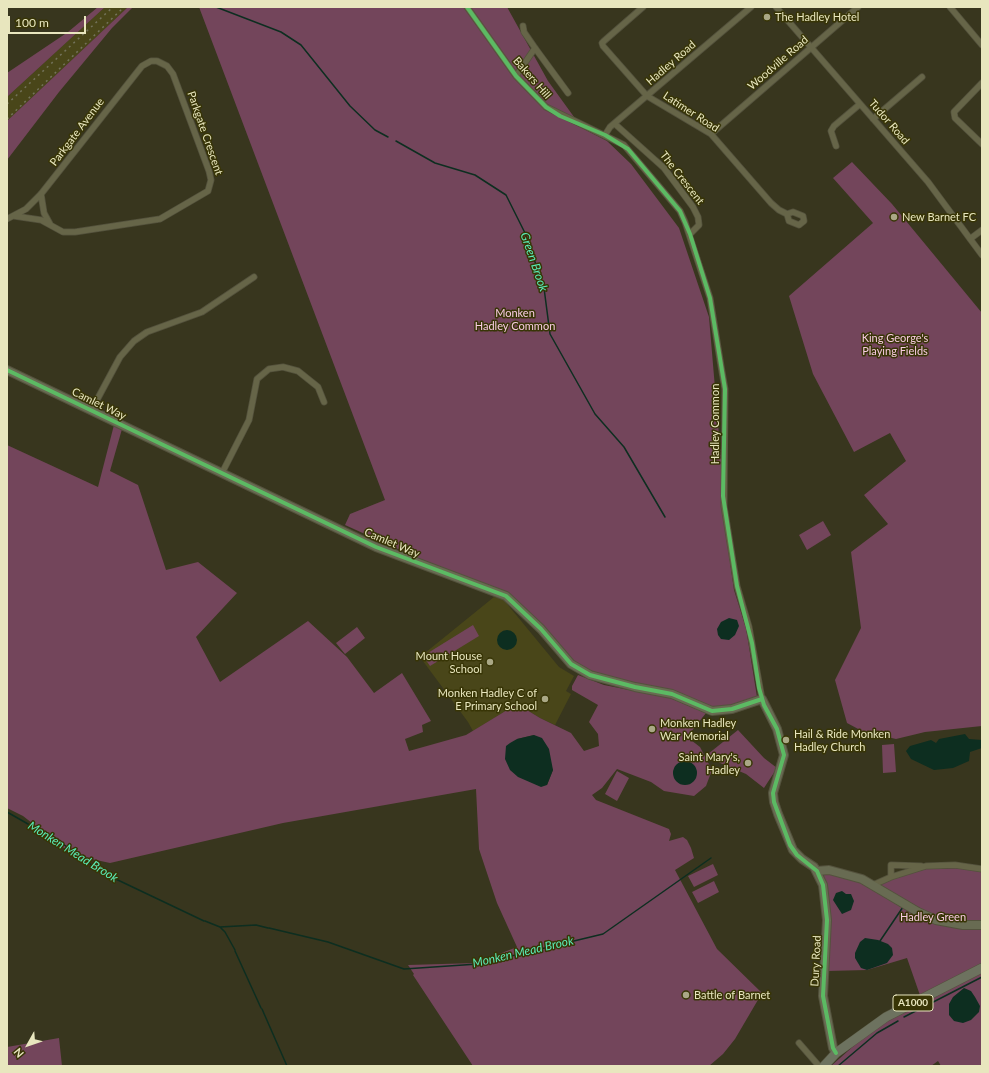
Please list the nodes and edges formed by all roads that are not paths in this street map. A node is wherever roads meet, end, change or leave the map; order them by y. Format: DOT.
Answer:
graph roads {
  1 [pos="467,7"];
  2 [pos="643,7"];
  3 [pos="751,7"];
  4 [pos="776,7"];
  5 [pos="858,7"];
  6 [pos="950,7"];
  7 [pos="523,26"];
  8 [pos="982,45"];
  9 [pos="811,47"];
  10 [pos="535,48"];
  11 [pos="162,63"];
  12 [pos="516,76"];
  13 [pos="922,77"];
  14 [pos="916,83"];
  15 [pos="982,83"];
  16 [pos="921,89"];
  17 [pos="568,93"];
  18 [pos="647,96"];
  19 [pos="860,104"];
  20 [pos="873,120"];
  21 [pos="615,124"];
  22 [pos="711,134"];
  23 [pos="605,135"];
  24 [pos="982,144"];
  25 [pos="836,146"];
  26 [pos="42,194"];
  27 [pos="787,214"];
  28 [pos="14,216"];
  29 [pos="7,219"];
  30 [pos="50,224"];
  31 [pos="982,230"];
  32 [pos="690,234"];
  33 [pos="970,238"];
  34 [pos="982,255"];
  35 [pos="254,277"];
  36 [pos="7,370"];
  37 [pos="324,402"];
  38 [pos="92,410"];
  39 [pos="222,473"];
  40 [pos="762,699"];
  41 [pos="926,866"];
  42 [pos="982,869"];
  43 [pos="817,870"];
  44 [pos="891,877"];
  45 [pos="873,885"];
  46 [pos="982,925"];
  47 [pos="982,968"];
  48 [pos="799,1043"];
  49 [pos="836,1053"];
  50 [pos="819,1066"];
  51 [pos="824,1066"];
  1 -- 12 [label="street, Bakers Hill"];
  2 -- 18 [label="street, Latimer Road"];
  3 -- 18 [label="street, Hadley Road"];
  4 -- 9 [label="street, Tudor Road"];
  5 -- 9 [label="street, Woodville Road"];
  6 -- 8 [label="street"];
  7 -- 10 [label="street"];
  9 -- 19 [label="street, Tudor Road"];
  9 -- 22 [label="street, Woodville Road"];
  10 -- 12 [label="street"];
  10 -- 17 [label="street"];
  11 -- 26 [label="street, Parkgate Avenue"];
  11 -- 30 [label="street, Parkgate Crescent"];
  12 -- 23 [label="street, Bakers Hill"];
  13 -- 14 [label="street"];
  14 -- 16 [label="street"];
  14 -- 20 [label="street"];
  15 -- 24 [label="street"];
  18 -- 21 [label="street, Hadley Road"];
  18 -- 22 [label="street, Latimer Road"];
  19 -- 20 [label="street, Tudor Road"];
  19 -- 25 [label="street"];
  20 -- 33 [label="street, Tudor Road"];
  21 -- 23 [label="street, Hadley Road"];
  21 -- 32 [label="street, The Crescent"];
  22 -- 27 [label="street, Latimer Road"];
  23 -- 32 [label="street, Hadley Common"];
  26 -- 28 [label="street, Parkgate Avenue"];
  26 -- 30 [label="street"];
  28 -- 29 [label="street, Parkgate Avenue"];
  28 -- 30 [label="street, Parkgate Crescent"];
  31 -- 33 [label="street"];
  32 -- 40 [label="street, Hadley Common"];
  33 -- 34 [label="street, Tudor Road"];
  35 -- 38 [label="street"];
  36 -- 38 [label="street, Camlet Way"];
  37 -- 39 [label="street"];
  38 -- 39 [label="street, Camlet Way"];
  39 -- 40 [label="street, Camlet Way"];
  40 -- 43 [label="street"];
  41 -- 42 [label="street"];
  41 -- 44 [label="street"];
  41 -- 44 [label="street"];
  43 -- 45 [label="street"];
  43 -- 49 [label="street, Dury Road"];
  44 -- 45 [label="street"];
  45 -- 46 [label="street"];
  47 -- 49 [label="main road, A1000"];
  48 -- 50 [label="street"];
  49 -- 51 [label="main road, A1000"];
}
